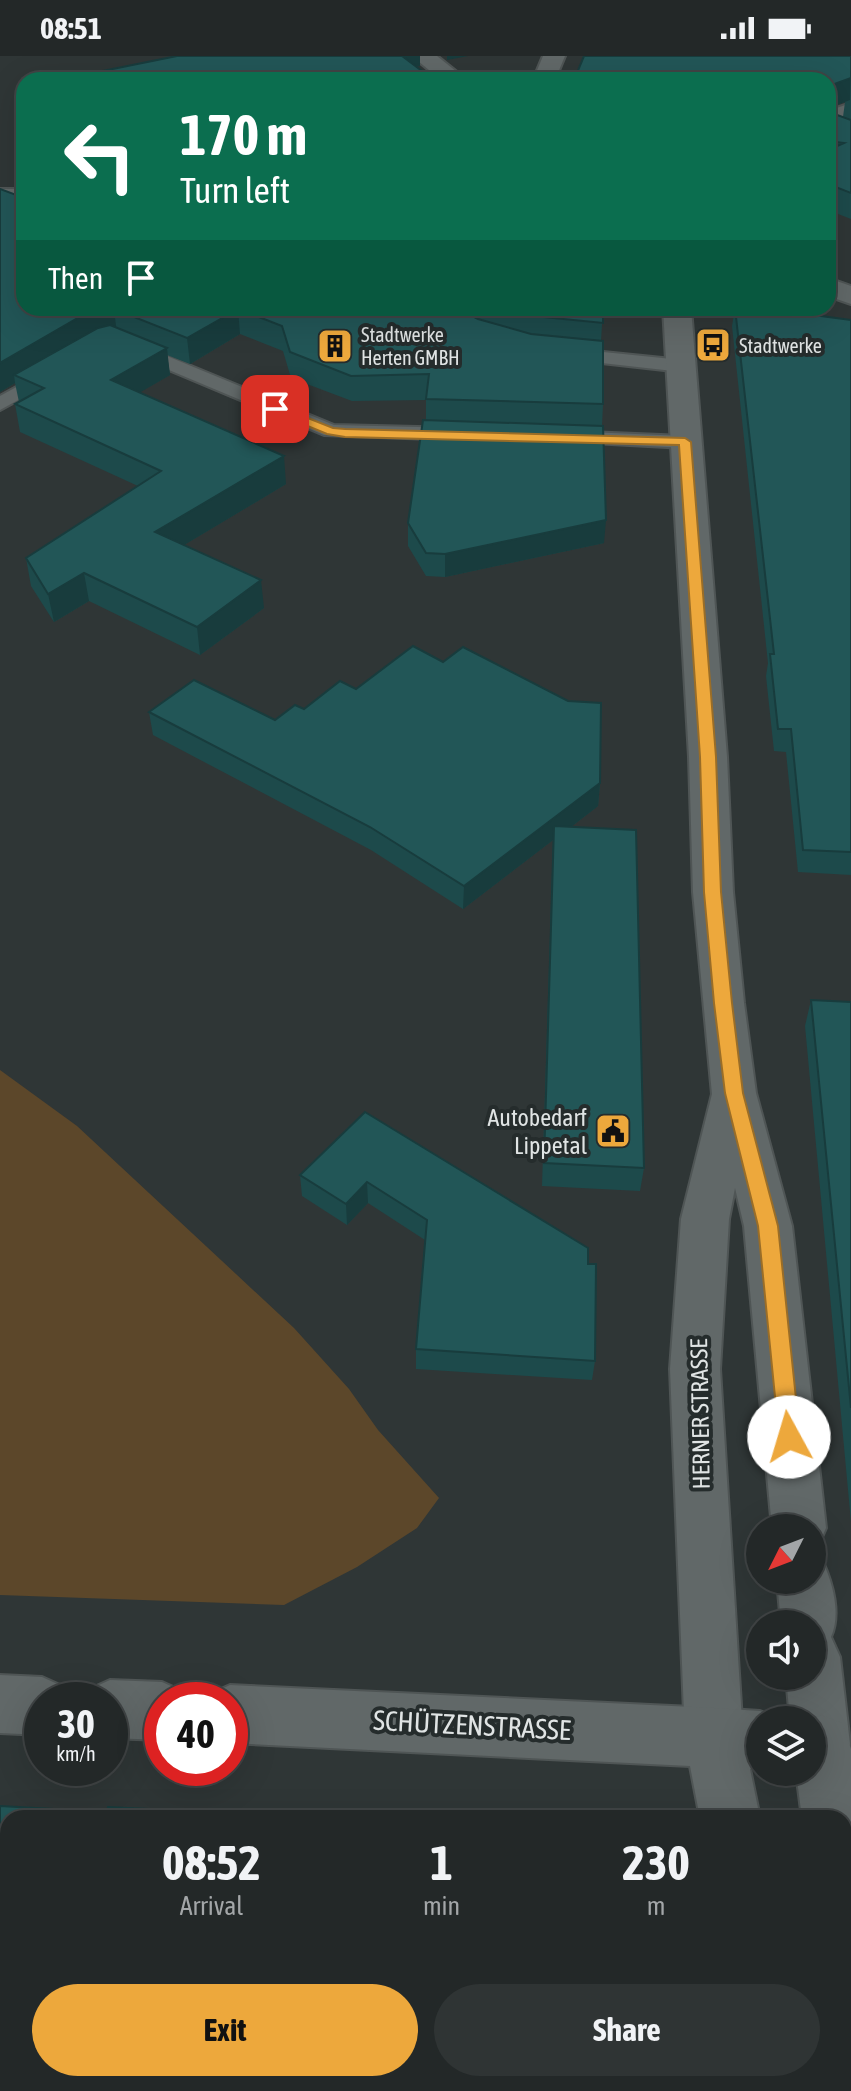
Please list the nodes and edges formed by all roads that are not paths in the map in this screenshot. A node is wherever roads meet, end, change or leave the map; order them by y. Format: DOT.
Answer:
graph roads {
  1 [pos="423,56"];
  2 [pos="445,72"];
  3 [pos="851,110"];
  4 [pos="836,124"];
  5 [pos="678,316"];
  6 [pos="110,343"];
  7 [pos="546,352"];
  8 [pos="70,363"];
  9 [pos="682,366"];
  10 [pos="0,404"];
  11 [pos="484,434"];
  12 [pos="541,436"];
  13 [pos="685,442"];
  14 [pos="734,1093"];
  15 [pos="798,1514"];
  16 [pos="818,1690"];
  17 [pos="0,1704"];
  18 [pos="24,1705"];
  19 [pos="248,1715"];
  20 [pos="737,1739"];
  21 [pos="828,1745"];
  22 [pos="731,1810"];
  23 [pos="832,1810"];
  1 -- 2 [label="street"];
  3 -- 4 [label="street"];
  5 -- 9 [label="street, HERNER STRASSE"];
  6 -- 11 [label="lane"];
  7 -- 9 [label="lane"];
  8 -- 10 [label="lane"];
  9 -- 13 [label="street, HERNER STRASSE"];
  12 -- 13 [label="lane"];
  13 -- 14 [label="street, HERNER STRASSE"];
  14 -- 15 [label="street, HERNER STRASSE"];
  14 -- 20 [label="street, HERNER STRASSE"];
  16 -- 21 [label="street"];
  17 -- 18 [label="street"];
  19 -- 20 [label="street, SCHÜTZENSTRASSE"];
  20 -- 22 [label="street, HERNER STRASSE"];
  21 -- 23 [label="street"];
}
